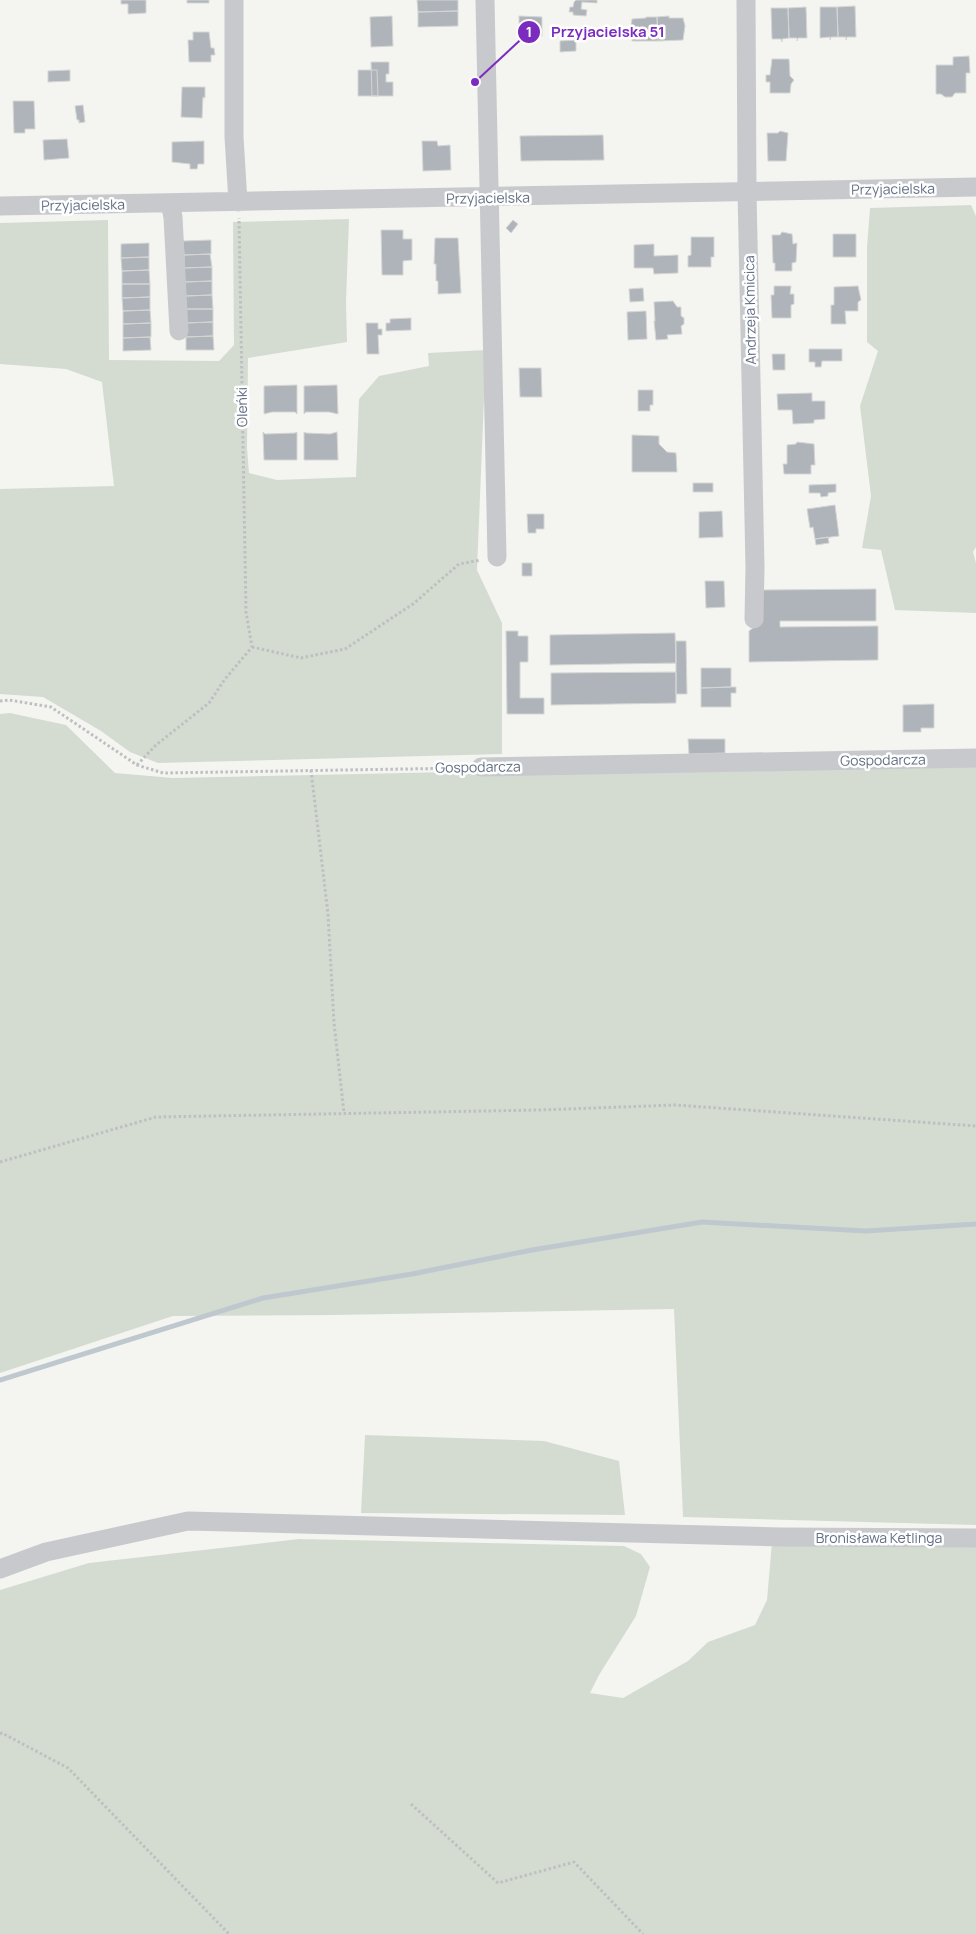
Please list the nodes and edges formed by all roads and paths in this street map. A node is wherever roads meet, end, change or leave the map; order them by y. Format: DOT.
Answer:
graph roads {
  1 [pos="234,0"];
  2 [pos="485,0"];
  3 [pos="746,0"];
  4 [pos="976,188"];
  5 [pos="747,192"];
  6 [pos="489,198"];
  7 [pos="238,202"];
  8 [pos="170,204"];
  9 [pos="0,206"];
  10 [pos="179,332"];
  11 [pos="498,557"];
  12 [pos="754,619"];
  13 [pos="252,647"];
  14 [pos="0,701"];
  15 [pos="976,758"];
  16 [pos="137,765"];
  17 [pos="482,767"];
  18 [pos="311,770"];
  19 [pos="344,1113"];
  20 [pos="976,1126"];
  21 [pos="0,1162"];
  22 [pos="976,1538"];
  23 [pos="0,1569"];
  24 [pos="0,1734"];
  25 [pos="411,1804"];
  26 [pos="229,1934"];
  27 [pos="644,1934"];
  1 -- 7 [label="street"];
  2 -- 6 [label="street"];
  3 -- 5 [label="street, Andrzeja Kmicica"];
  4 -- 5 [label="street, Przyjacielska"];
  5 -- 6 [label="street, Przyjacielska"];
  5 -- 12 [label="street, Andrzeja Kmicica"];
  6 -- 7 [label="street, Przyjacielska"];
  6 -- 11 [label="street"];
  7 -- 8 [label="street, Przyjacielska"];
  7 -- 13 [label="path, Oleńki"];
  8 -- 9 [label="street, Przyjacielska"];
  8 -- 10 [label="street"];
  11 -- 13 [label="path"];
  13 -- 16 [label="path"];
  14 -- 16 [label="path, Gospodarcza"];
  15 -- 17 [label="street, Gospodarcza"];
  16 -- 18 [label="path, Gospodarcza"];
  17 -- 18 [label="path, Gospodarcza"];
  18 -- 19 [label="path"];
  19 -- 20 [label="path"];
  19 -- 21 [label="path"];
  22 -- 23 [label="street, Bronisława Ketlinga"];
  24 -- 26 [label="path"];
  25 -- 27 [label="path"];
}
